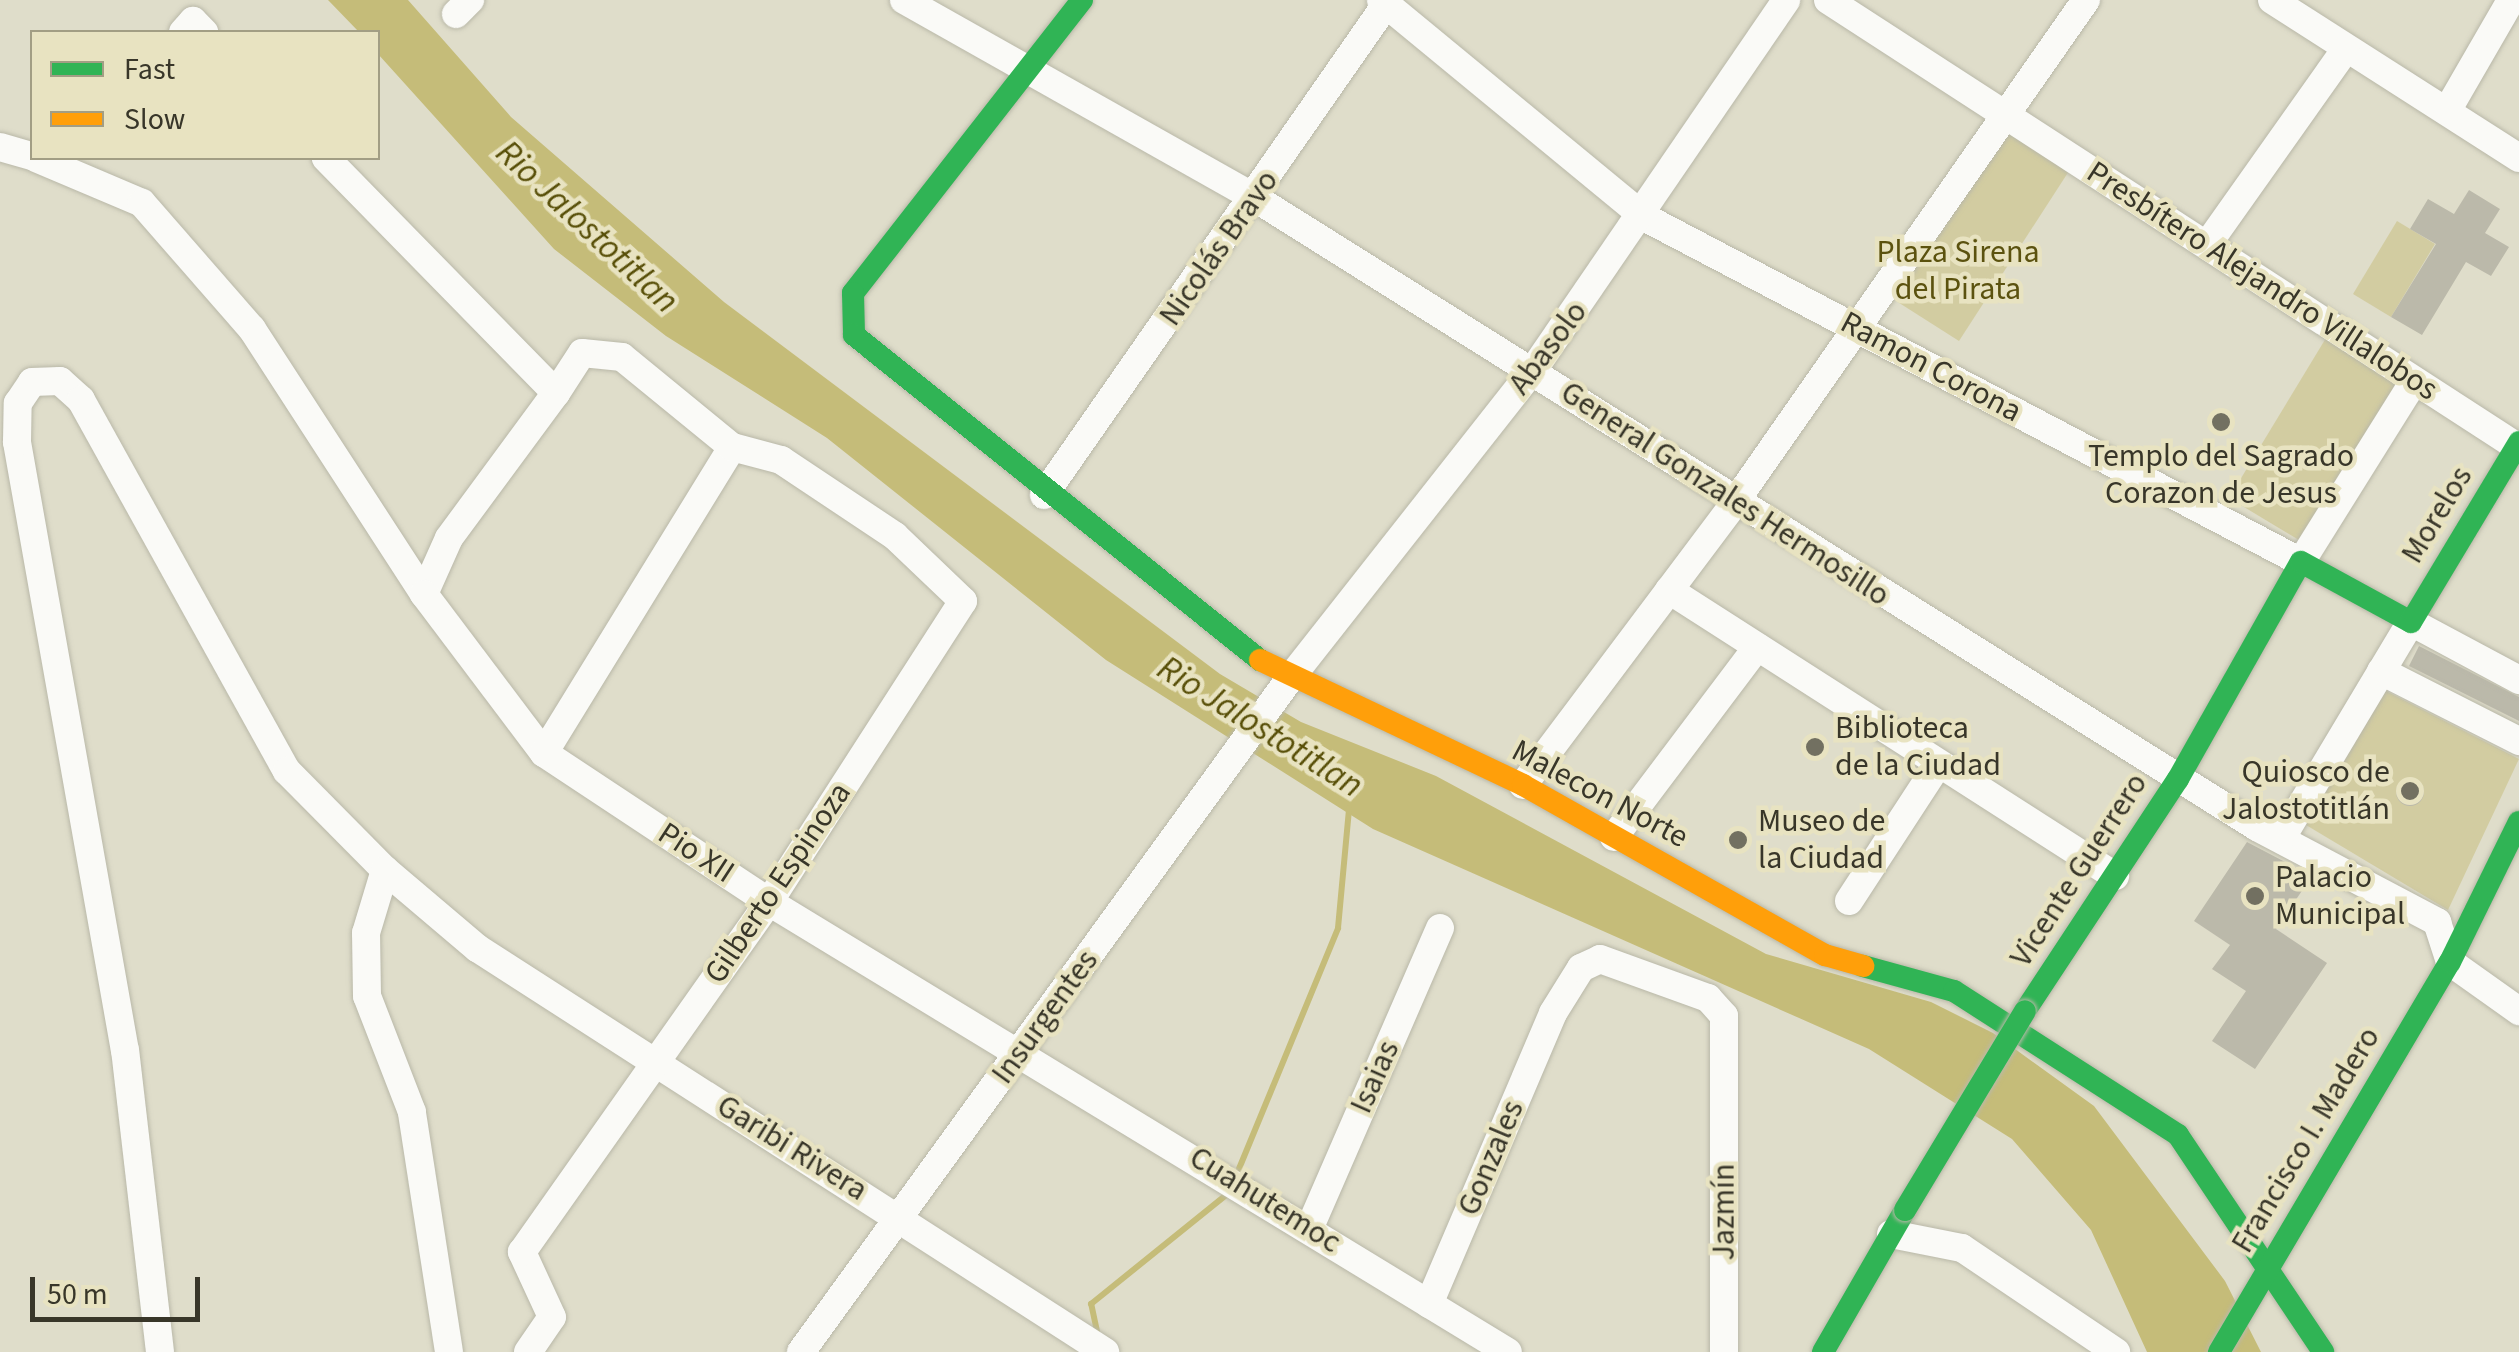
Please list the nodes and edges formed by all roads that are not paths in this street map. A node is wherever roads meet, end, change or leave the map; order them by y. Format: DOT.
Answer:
graph roads {
  1 [pos="904,0"];
  2 [pos="1082,0"];
  3 [pos="1786,0"];
  4 [pos="1828,0"];
  5 [pos="2086,0"];
  6 [pos="2272,0"];
  7 [pos="2511,0"];
  8 [pos="1385,2"];
  9 [pos="2346,49"];
  10 [pos="1022,74"];
  11 [pos="2447,111"];
  12 [pos="2006,114"];
  13 [pos="0,147"];
  14 [pos="30,154"];
  15 [pos="2519,158"];
  16 [pos="49,160"];
  17 [pos="328,160"];
  18 [pos="1255,198"];
  19 [pos="1644,218"];
  20 [pos="2207,246"];
  21 [pos="1859,329"];
  22 [pos="1533,370"];
  23 [pos="2414,381"];
  24 [pos="556,393"];
  25 [pos="2518,445"];
  26 [pos="732,446"];
  27 [pos="1044,495"];
  28 [pos="1734,505"];
  29 [pos="2301,562"];
  30 [pos="1668,590"];
  31 [pos="424,594"];
  32 [pos="2411,622"];
  33 [pos="1757,647"];
  34 [pos="2381,672"];
  35 [pos="2519,680"];
  36 [pos="1283,689"];
  37 [pos="2519,741"];
  38 [pos="544,753"];
  39 [pos="1937,766"];
  40 [pos="2178,779"];
  41 [pos="1523,785"];
  42 [pos="2519,822"];
  43 [pos="2284,834"];
  44 [pos="1614,836"];
  45 [pos="385,870"];
  46 [pos="2114,876"];
  47 [pos="1849,901"];
  48 [pos="770,902"];
  49 [pos="1440,928"];
  50 [pos="2450,962"];
  51 [pos="2519,1010"];
  52 [pos="1021,1051"];
  53 [pos="655,1061"];
  54 [pos="1724,1072"];
  55 [pos="898,1215"];
  56 [pos="1898,1222"];
  57 [pos="1310,1226"];
  58 [pos="2270,1262"];
  59 [pos="1430,1304"];
  60 [pos="1095,1345"];
  61 [pos="160,1352"];
  62 [pos="449,1352"];
  63 [pos="528,1352"];
  64 [pos="801,1352"];
  65 [pos="1508,1352"];
  66 [pos="1724,1352"];
  67 [pos="1824,1352"];
  68 [pos="2116,1352"];
  69 [pos="2219,1352"];
  70 [pos="2323,1352"];
  1 -- 10 [label="street, General Gonzales Hermosillo"];
  2 -- 10 [label="street, Malecon Norte"];
  3 -- 19 [label="street, Abasolo"];
  4 -- 12 [label="street, Presbítero Alejandro Villalobos"];
  5 -- 12 [label="street"];
  6 -- 9 [label="street"];
  7 -- 11 [label="street"];
  8 -- 18 [label="street, Nicolás Bravo"];
  8 -- 19 [label="street, Ramon Corona"];
  9 -- 11 [label="street"];
  9 -- 20 [label="street"];
  10 -- 18 [label="street, General Gonzales Hermosillo"];
  10 -- 27 [label="street, Malecon Norte"];
  11 -- 15 [label="street"];
  12 -- 20 [label="street, Presbítero Alejandro Villalobos"];
  12 -- 21 [label="street"];
  13 -- 14 [label="street, Pio XII"];
  16 -- 31 [label="street, Pio XII"];
  17 -- 24 [label="street"];
  18 -- 22 [label="street, General Gonzales Hermosillo"];
  18 -- 27 [label="street, Nicolás Bravo"];
  19 -- 21 [label="street, Ramon Corona"];
  19 -- 22 [label="street, Abasolo"];
  20 -- 23 [label="street, Presbítero Alejandro Villalobos"];
  21 -- 28 [label="street"];
  21 -- 29 [label="street, Ramon Corona"];
  22 -- 28 [label="street, General Gonzales Hermosillo"];
  22 -- 36 [label="street, Abasolo"];
  23 -- 25 [label="street, Presbítero Alejandro Villalobos"];
  23 -- 29 [label="street"];
  24 -- 26 [label="street"];
  24 -- 31 [label="street"];
  25 -- 32 [label="street, Morelos"];
  26 -- 38 [label="street"];
  26 -- 48 [label="street, Gilberto Espinoza"];
  27 -- 36 [label="street, Malecon Norte"];
  28 -- 30 [label="street"];
  28 -- 40 [label="street, General Gonzales Hermosillo"];
  29 -- 32 [label="street, Ramon Corona"];
  29 -- 40 [label="street, Vicente Guerrero"];
  30 -- 33 [label="street"];
  30 -- 41 [label="street"];
  31 -- 38 [label="street, Pio XII"];
  32 -- 34 [label="street"];
  32 -- 35 [label="street, Ramon Corona"];
  33 -- 39 [label="street"];
  33 -- 44 [label="street"];
  34 -- 37 [label="street"];
  34 -- 43 [label="street"];
  36 -- 41 [label="street, Malecon Norte"];
  36 -- 52 [label="street, Insurgentes"];
  38 -- 48 [label="street, Pio XII"];
  39 -- 46 [label="street"];
  39 -- 47 [label="street"];
  40 -- 43 [label="street, General Gonzales Hermosillo"];
  40 -- 46 [label="street, Vicente Guerrero"];
  41 -- 44 [label="street, Malecon Norte"];
  42 -- 50 [label="street, Francisco I. Madero"];
  43 -- 50 [label="street, General Gonzales Hermosillo"];
  44 -- 58 [label="street, Malecon Norte"];
  45 -- 53 [label="street, Garibi Rivera"];
  45 -- 61 [label="street, Garibi Rivera"];
  45 -- 62 [label="street"];
  46 -- 56 [label="street, Vicente Guerrero, bridge"];
  48 -- 52 [label="street, Pio XII"];
  48 -- 53 [label="street, Gilberto Espinoza"];
  49 -- 57 [label="street, Isaias"];
  50 -- 51 [label="street"];
  50 -- 58 [label="street, Francisco I. Madero"];
  52 -- 55 [label="street, Insurgentes"];
  52 -- 57 [label="street, Cuahutemoc"];
  53 -- 55 [label="street, Garibi Rivera"];
  53 -- 63 [label="street, Gilberto Espinoza"];
  54 -- 59 [label="street, Gonzales"];
  54 -- 66 [label="street, Jazmín"];
  55 -- 60 [label="street, Garibi Rivera"];
  55 -- 64 [label="street, Insurgentes"];
  56 -- 67 [label="street, Vicente Guerrero"];
  56 -- 68 [label="street"];
  57 -- 59 [label="street, Cuahutemoc"];
  58 -- 69 [label="street, Francisco I. Madero"];
  58 -- 70 [label="street, Malecon Norte"];
  59 -- 65 [label="street, Cuahutemoc"];
}
